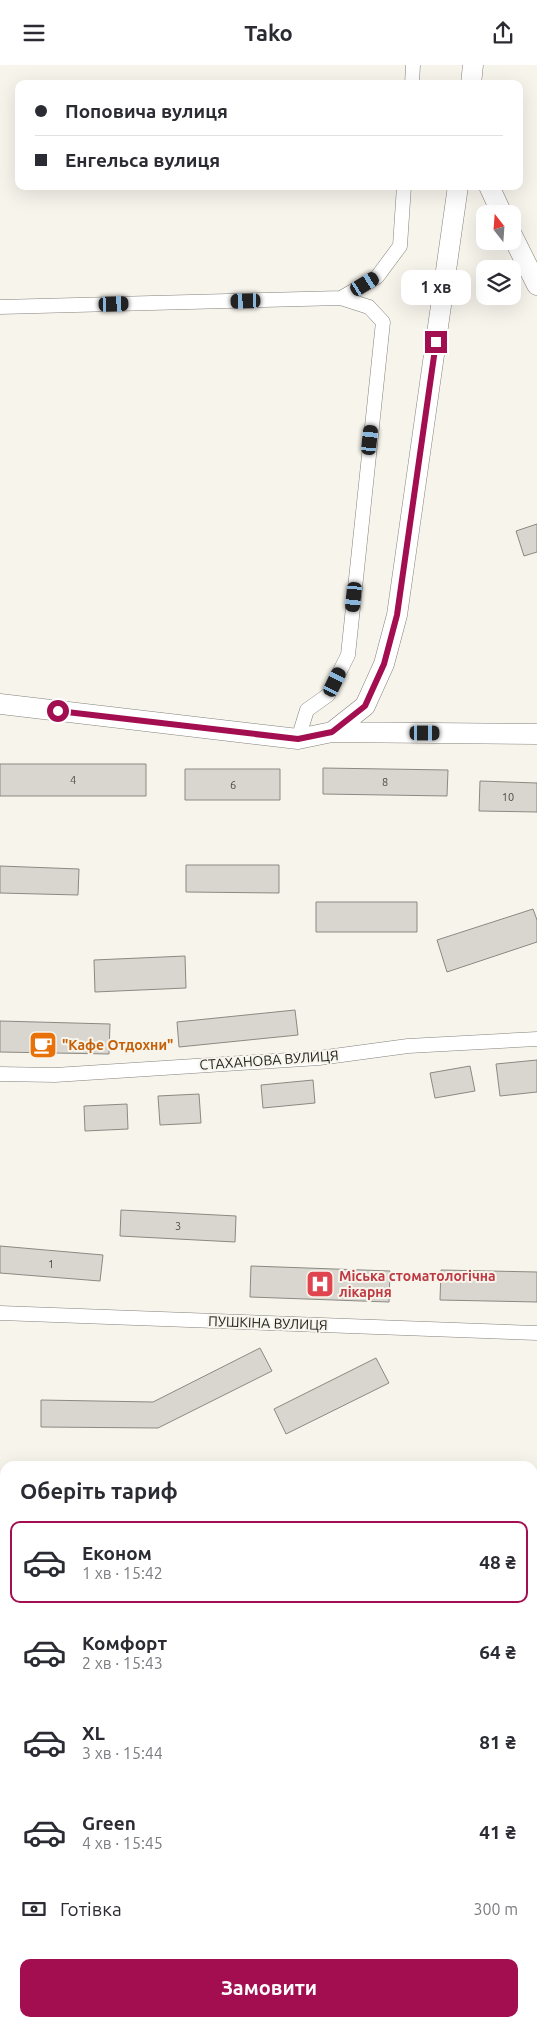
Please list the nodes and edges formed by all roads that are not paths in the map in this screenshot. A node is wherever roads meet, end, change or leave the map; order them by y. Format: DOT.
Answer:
graph roads {
  1 [pos="413,65"];
  2 [pos="474,65"];
  3 [pos="412,80"];
  4 [pos="472,80"];
  5 [pos="404,190"];
  6 [pos="457,190"];
  7 [pos="491,190"];
  8 [pos="498,205"];
  9 [pos="520,250"];
  10 [pos="537,285"];
  11 [pos="341,298"];
  12 [pos="0,307"];
  13 [pos="0,704"];
  14 [pos="332,732"];
  15 [pos="537,734"];
  16 [pos="298,739"];
  17 [pos="537,1039"];
  18 [pos="0,1074"];
  19 [pos="0,1313"];
  20 [pos="537,1333"];
  1 -- 3 [label="street"];
  2 -- 4 [label="street"];
  5 -- 11 [label="street"];
  6 -- 14 [label="street"];
  7 -- 8 [label="street"];
  9 -- 10 [label="street"];
  11 -- 12 [label="street"];
  11 -- 16 [label="street"];
  13 -- 16 [label="street"];
  14 -- 15 [label="street"];
  14 -- 16 [label="street"];
  17 -- 18 [label="street, СТАХАНОВА ВУЛИЦЯ"];
  19 -- 20 [label="street, ПУШКІНА ВУЛИЦЯ"];
}
